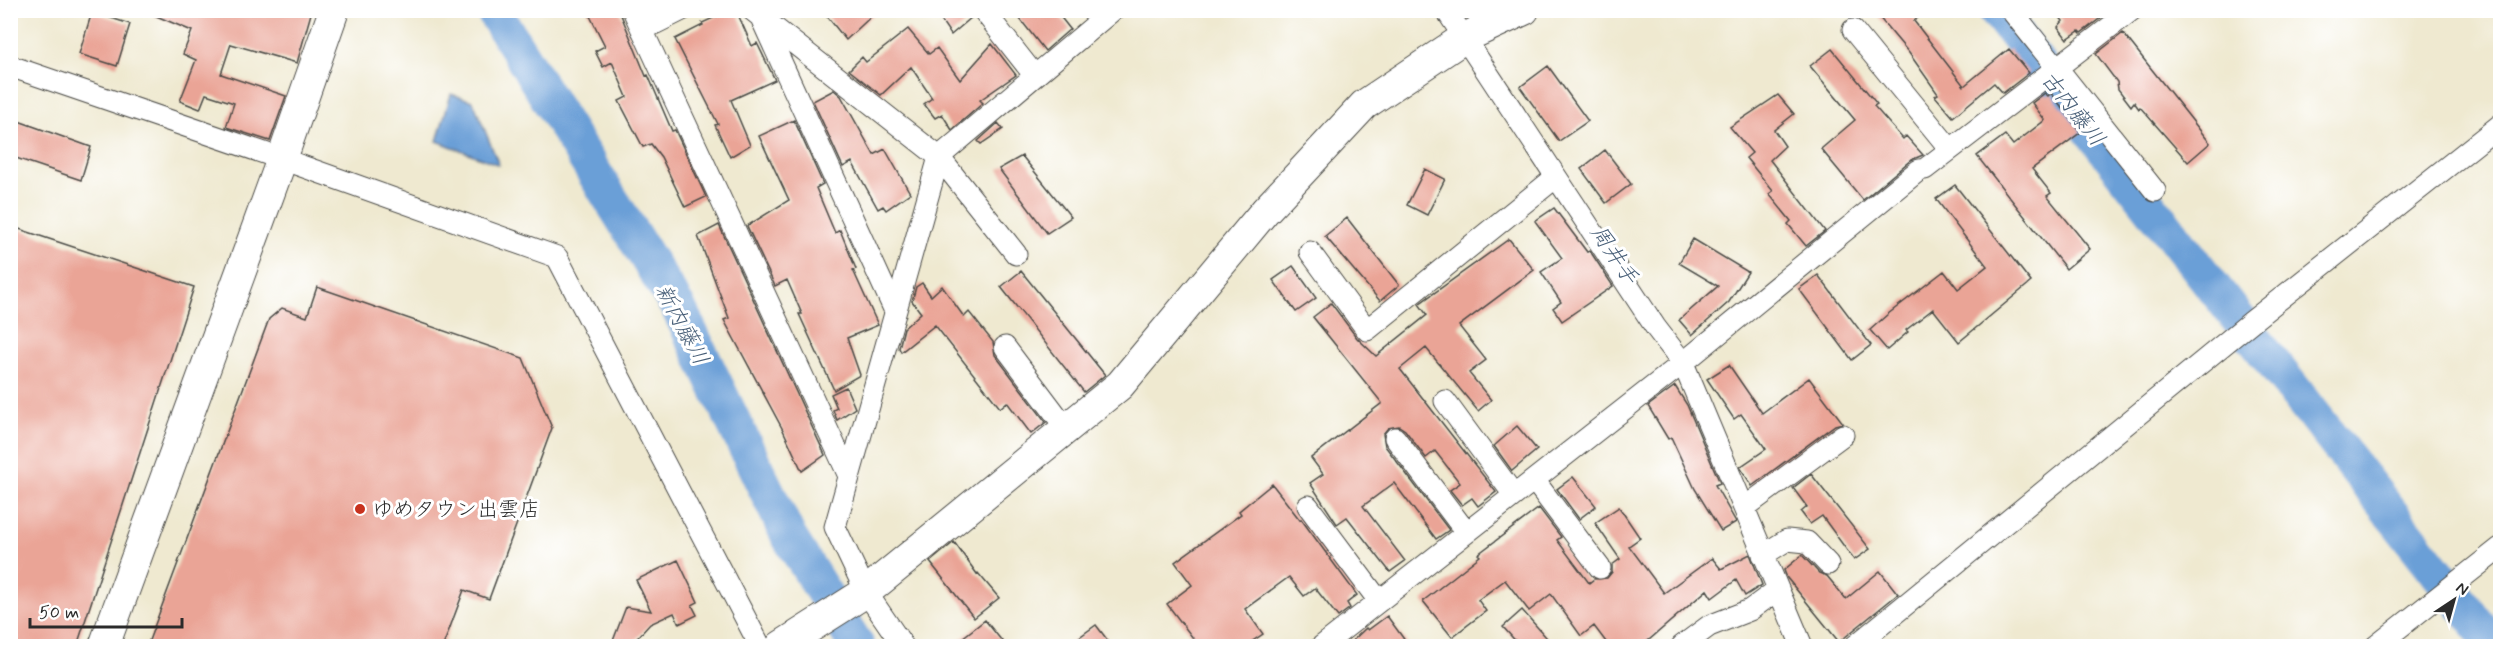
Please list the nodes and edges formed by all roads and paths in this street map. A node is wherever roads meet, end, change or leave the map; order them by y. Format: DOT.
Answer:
graph roads {
  1 [pos="334,10"];
  2 [pos="633,10"];
  3 [pos="682,10"];
  4 [pos="982,10"];
  5 [pos="1113,10"];
  6 [pos="1446,10"];
  7 [pos="1524,10"];
  8 [pos="2011,10"];
  9 [pos="2132,10"];
  10 [pos="757,14"];
  11 [pos="642,30"];
  12 [pos="1853,30"];
  13 [pos="1464,38"];
  14 [pos="10,66"];
  15 [pos="2055,68"];
  16 [pos="1035,76"];
  17 [pos="2500,125"];
  18 [pos="1950,149"];
  19 [pos="939,156"];
  20 [pos="282,159"];
  21 [pos="1556,177"];
  22 [pos="2155,191"];
  23 [pos="1310,252"];
  24 [pos="1016,254"];
  25 [pos="894,309"];
  26 [pos="1005,347"];
  27 [pos="1683,363"];
  28 [pos="1445,401"];
  29 [pos="1066,428"];
  30 [pos="1843,435"];
  31 [pos="1395,438"];
  32 [pos="849,476"];
  33 [pos="1534,480"];
  34 [pos="1514,495"];
  35 [pos="1308,506"];
  36 [pos="1744,508"];
  37 [pos="1466,532"];
  38 [pos="2500,548"];
  39 [pos="1763,555"];
  40 [pos="1828,564"];
  41 [pos="1600,568"];
  42 [pos="1777,590"];
  43 [pos="866,592"];
  44 [pos="1379,601"];
  45 [pos="104,646"];
  46 [pos="760,646"];
  47 [pos="781,646"];
  48 [pos="903,646"];
  49 [pos="1323,646"];
  50 [pos="1682,646"];
  51 [pos="1802,646"];
  52 [pos="1855,646"];
  53 [pos="2376,646"];
  1 -- 20 [label="street"];
  2 -- 11 [label="street"];
  3 -- 11 [label="street"];
  4 -- 16 [label="street"];
  5 -- 16 [label="street"];
  6 -- 13 [label="street"];
  7 -- 13 [label="street"];
  8 -- 15 [label="street"];
  9 -- 15 [label="street"];
  10 -- 19 [label="street"];
  10 -- 25 [label="street"];
  11 -- 32 [label="street"];
  12 -- 18 [label="street"];
  13 -- 21 [label="street"];
  13 -- 29 [label="street"];
  14 -- 20 [label="street"];
  15 -- 18 [label="street"];
  15 -- 22 [label="street"];
  16 -- 19 [label="street"];
  17 -- 52 [label="street"];
  18 -- 27 [label="street"];
  19 -- 24 [label="street"];
  19 -- 25 [label="street"];
  20 -- 45 [label="street"];
  20 -- 46 [label="street"];
  21 -- 23 [label="street"];
  21 -- 27 [label="street"];
  25 -- 32 [label="street"];
  26 -- 29 [label="street"];
  27 -- 33 [label="street"];
  27 -- 36 [label="street"];
  28 -- 34 [label="street"];
  29 -- 43 [label="street"];
  30 -- 36 [label="street"];
  31 -- 37 [label="street"];
  32 -- 43 [label="street"];
  33 -- 34 [label="street"];
  33 -- 41 [label="street"];
  34 -- 37 [label="street"];
  35 -- 44 [label="street"];
  36 -- 39 [label="street"];
  37 -- 44 [label="street"];
  38 -- 53 [label="street"];
  39 -- 40 [label="street"];
  39 -- 42 [label="street"];
  42 -- 50 [label="street"];
  42 -- 51 [label="street"];
  43 -- 47 [label="street"];
  43 -- 48 [label="street"];
  44 -- 49 [label="street"];
}
